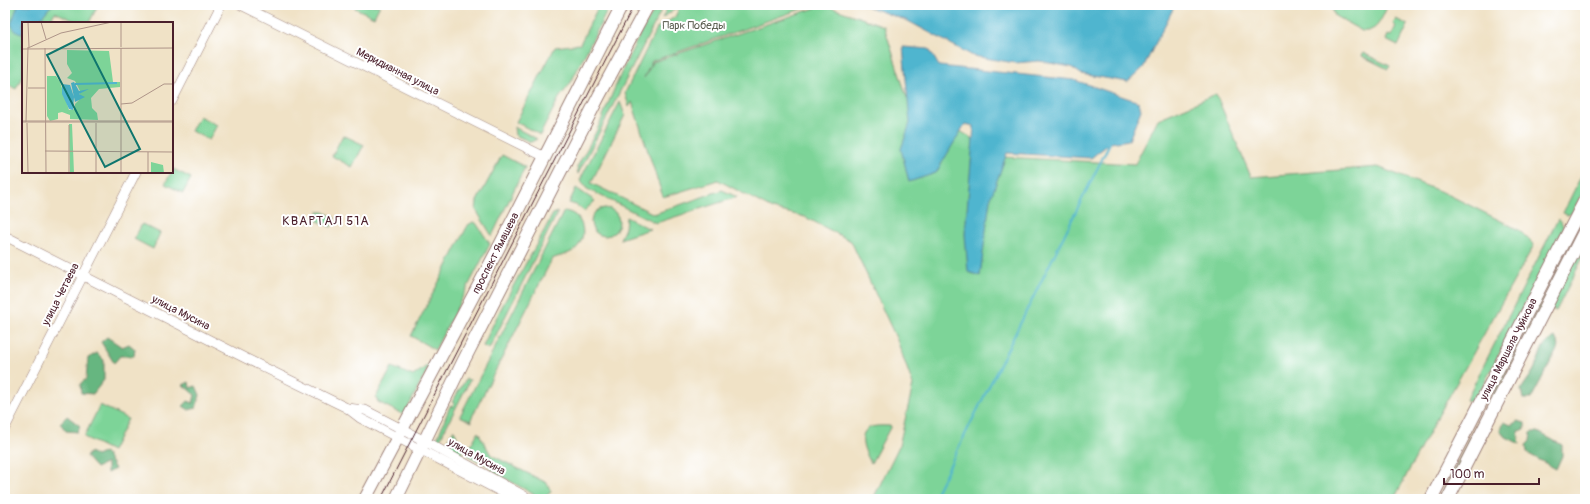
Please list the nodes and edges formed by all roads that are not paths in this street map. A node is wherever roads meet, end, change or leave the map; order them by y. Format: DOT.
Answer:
graph roads {
  1 [pos="221,5"];
  2 [pos="241,5"];
  3 [pos="622,5"];
  4 [pos="648,5"];
  5 [pos="173,99"];
  6 [pos="545,157"];
  7 [pos="135,173"];
  8 [pos="1585,200"];
  9 [pos="1585,230"];
  10 [pos="5,236"];
  11 [pos="83,275"];
  12 [pos="5,428"];
  13 [pos="401,434"];
  14 [pos="423,445"];
  15 [pos="365,499"];
  16 [pos="396,499"];
  17 [pos="515,499"];
  18 [pos="530,499"];
  19 [pos="1431,499"];
  20 [pos="1448,499"];
  1 -- 5 [label="street"];
  2 -- 6 [label="street, Меридианная улица"];
  3 -- 6 [label="main road, проспект Ямашева"];
  4 -- 14 [label="main road, проспект Ямашева"];
  6 -- 13 [label="main road, проспект Ямашева"];
  7 -- 11 [label="street, улица Четаева"];
  8 -- 19 [label="main road, улица Маршала Чуйкова"];
  9 -- 20 [label="main road, улица Маршала Чуйкова"];
  10 -- 11 [label="street, улица Мусина"];
  11 -- 12 [label="street, улица Четаева"];
  11 -- 13 [label="street, улица Мусина"];
  13 -- 14 [label="street, улица Мусина"];
  13 -- 15 [label="main road, проспект Ямашева"];
  14 -- 16 [label="main road, проспект Ямашева"];
  14 -- 17 [label="street, улица Мусина"];
  14 -- 18 [label="street, улица Мусина"];
}
